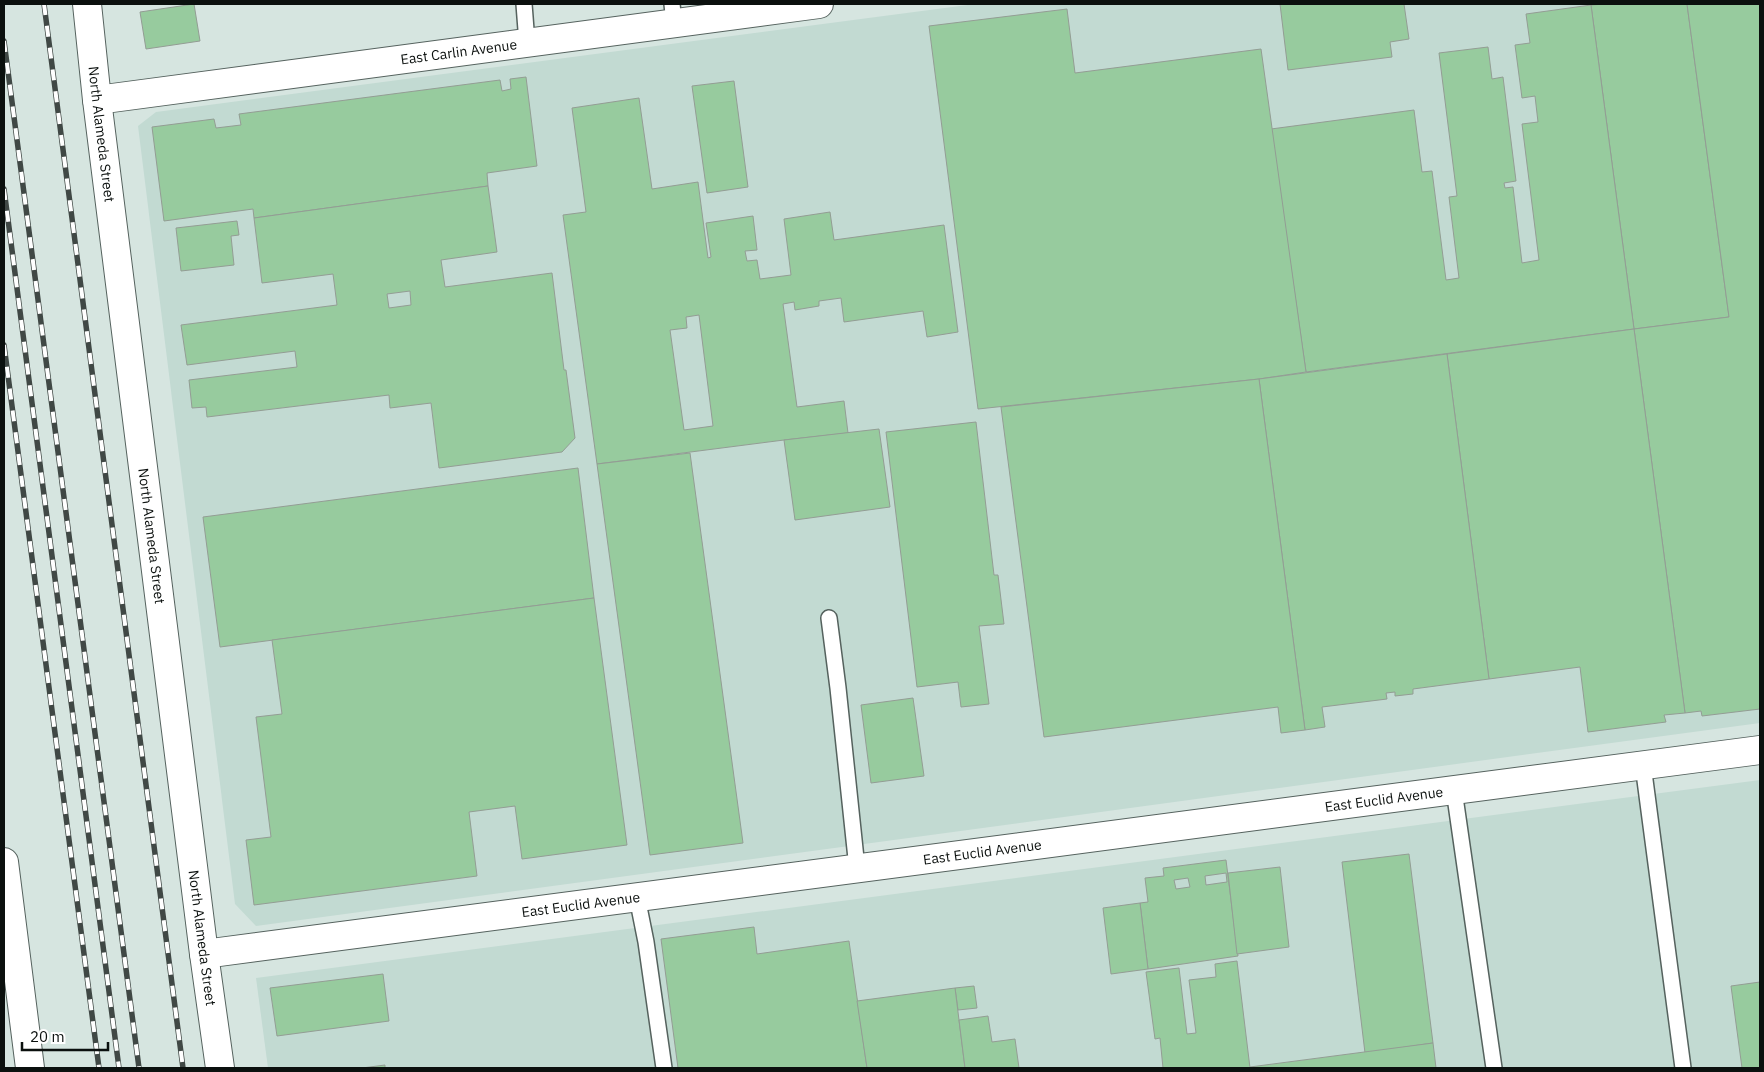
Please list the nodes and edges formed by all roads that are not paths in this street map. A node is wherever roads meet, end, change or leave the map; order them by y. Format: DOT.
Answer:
graph roads {
  1 [pos="87,4"];
  2 [pos="524,4"];
  3 [pos="819,4"];
  4 [pos="673,13"];
  5 [pos="527,43"];
  6 [pos="97,100"];
  7 [pos="829,618"];
  8 [pos="1760,750"];
  9 [pos="1643,765"];
  10 [pos="1454,790"];
  11 [pos="4,862"];
  12 [pos="857,868"];
  13 [pos="637,897"];
  14 [pos="204,954"];
  15 [pos="11,969"];
  16 [pos="30,1068"];
  17 [pos="220,1068"];
  18 [pos="664,1068"];
  19 [pos="1494,1068"];
  20 [pos="1683,1068"];
  1 -- 6 [label="street, North Alameda Street"];
  2 -- 5 [label="lane"];
  3 -- 4 [label="street, East Carlin Avenue"];
  4 -- 5 [label="street, East Carlin Avenue"];
  5 -- 6 [label="street, East Carlin Avenue"];
  6 -- 14 [label="street, North Alameda Street"];
  7 -- 12 [label="lane"];
  8 -- 9 [label="street, East Euclid Avenue"];
  9 -- 10 [label="street, East Euclid Avenue"];
  9 -- 20 [label="lane"];
  10 -- 12 [label="street, East Euclid Avenue"];
  10 -- 19 [label="lane"];
  11 -- 15 [label="street"];
  12 -- 13 [label="street, East Euclid Avenue"];
  13 -- 14 [label="street, East Euclid Avenue"];
  13 -- 18 [label="lane"];
  14 -- 17 [label="street, North Alameda Street"];
  15 -- 16 [label="street"];
}
